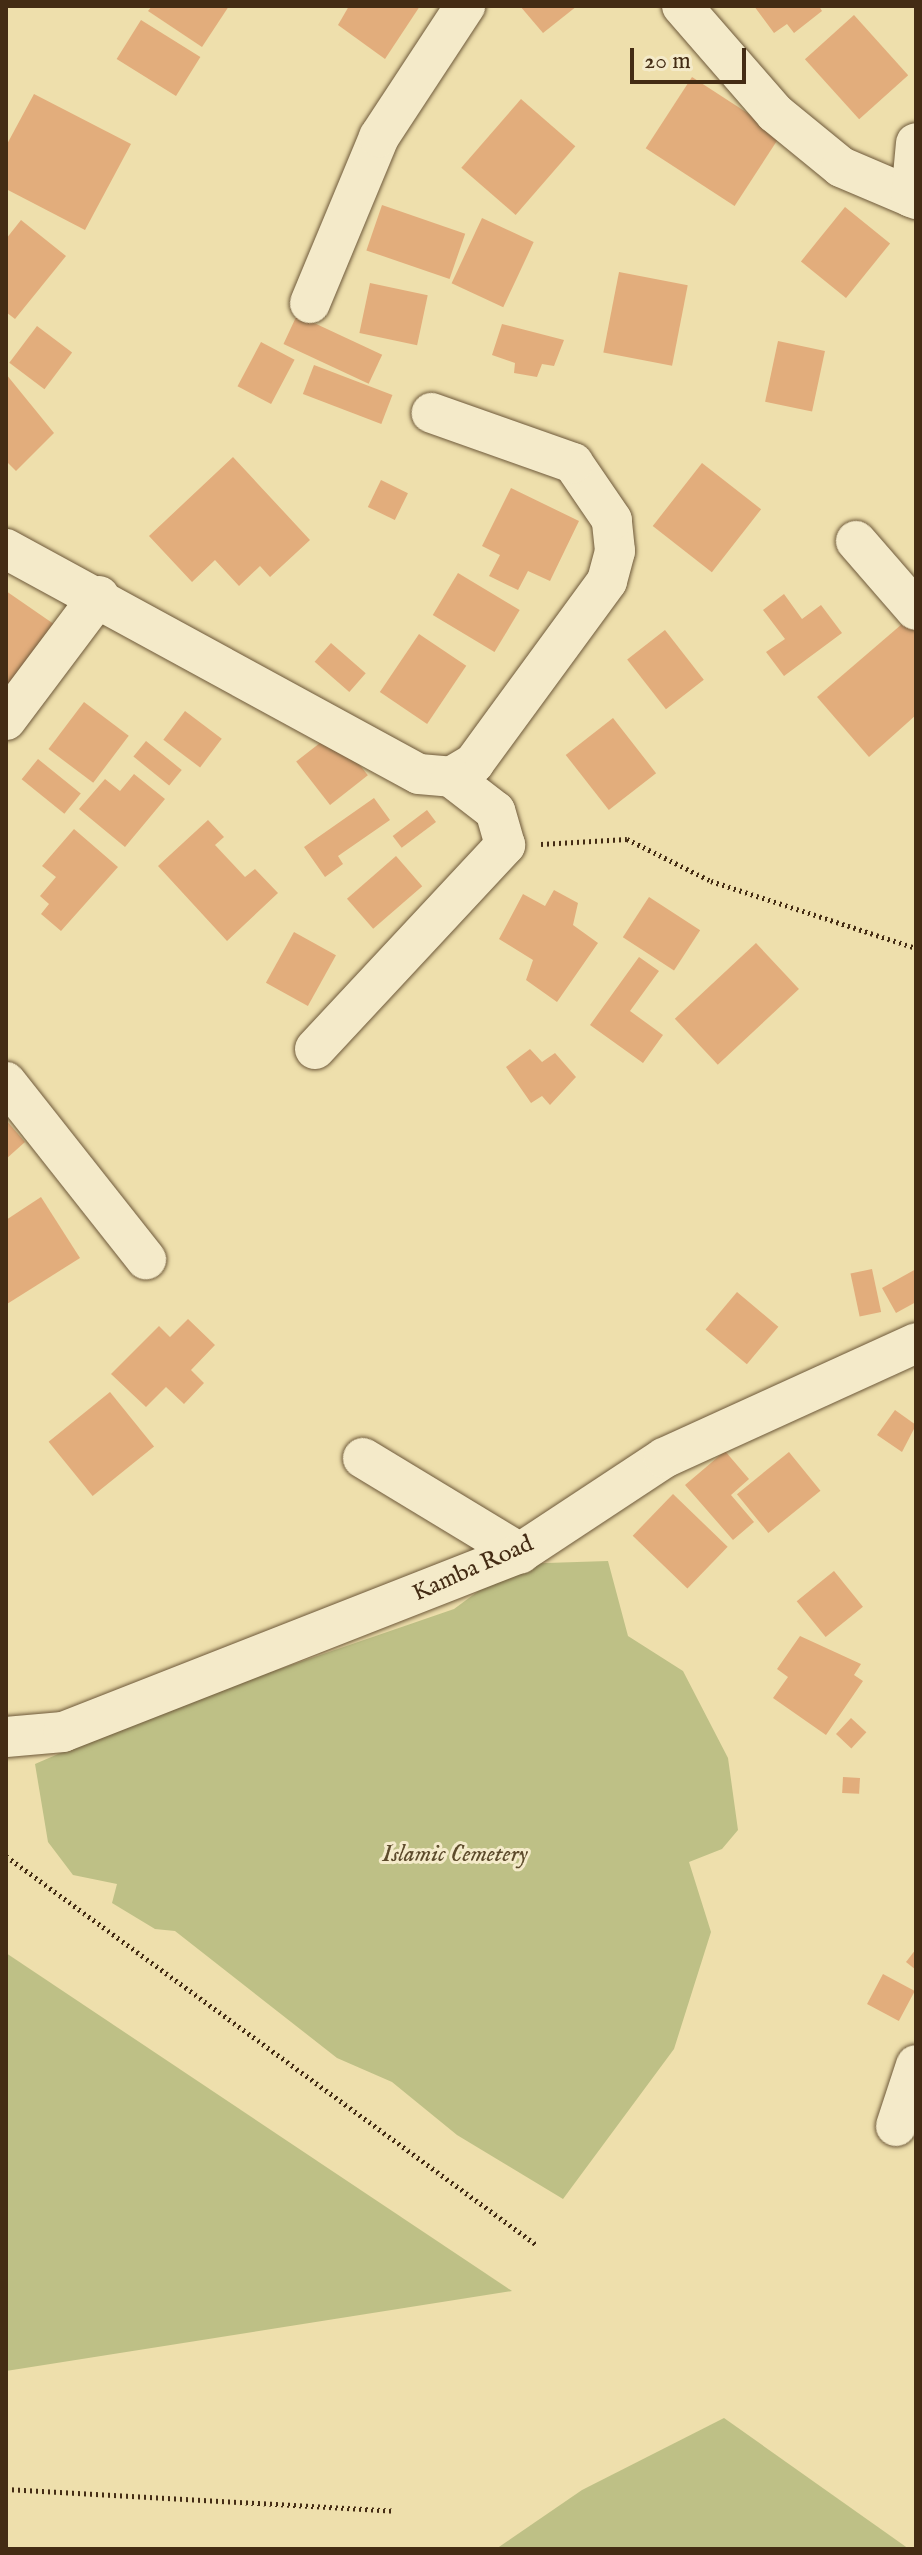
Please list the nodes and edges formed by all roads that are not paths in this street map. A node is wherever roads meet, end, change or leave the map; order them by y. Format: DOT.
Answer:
graph roads {
  1 [pos="465,6"];
  2 [pos="682,6"];
  3 [pos="916,143"];
  4 [pos="914,198"];
  5 [pos="310,303"];
  6 [pos="432,413"];
  7 [pos="856,541"];
  8 [pos="6,549"];
  9 [pos="99,596"];
  10 [pos="916,610"];
  11 [pos="6,720"];
  12 [pos="451,777"];
  13 [pos="315,1049"];
  14 [pos="6,1082"];
  15 [pos="146,1259"];
  16 [pos="916,1343"];
  17 [pos="363,1458"];
  18 [pos="520,1553"];
  19 [pos="6,1737"];
  20 [pos="916,2065"];
  21 [pos="896,2126"];
  1 -- 5 [label="street"];
  2 -- 4 [label="street"];
  3 -- 4 [label="street"];
  6 -- 12 [label="street"];
  7 -- 10 [label="street"];
  8 -- 9 [label="street"];
  9 -- 11 [label="street"];
  9 -- 12 [label="street"];
  12 -- 13 [label="street"];
  14 -- 15 [label="street"];
  16 -- 18 [label="street, Kamba Road"];
  17 -- 18 [label="street"];
  18 -- 19 [label="street, Kamba Road"];
  20 -- 21 [label="street"];
}
